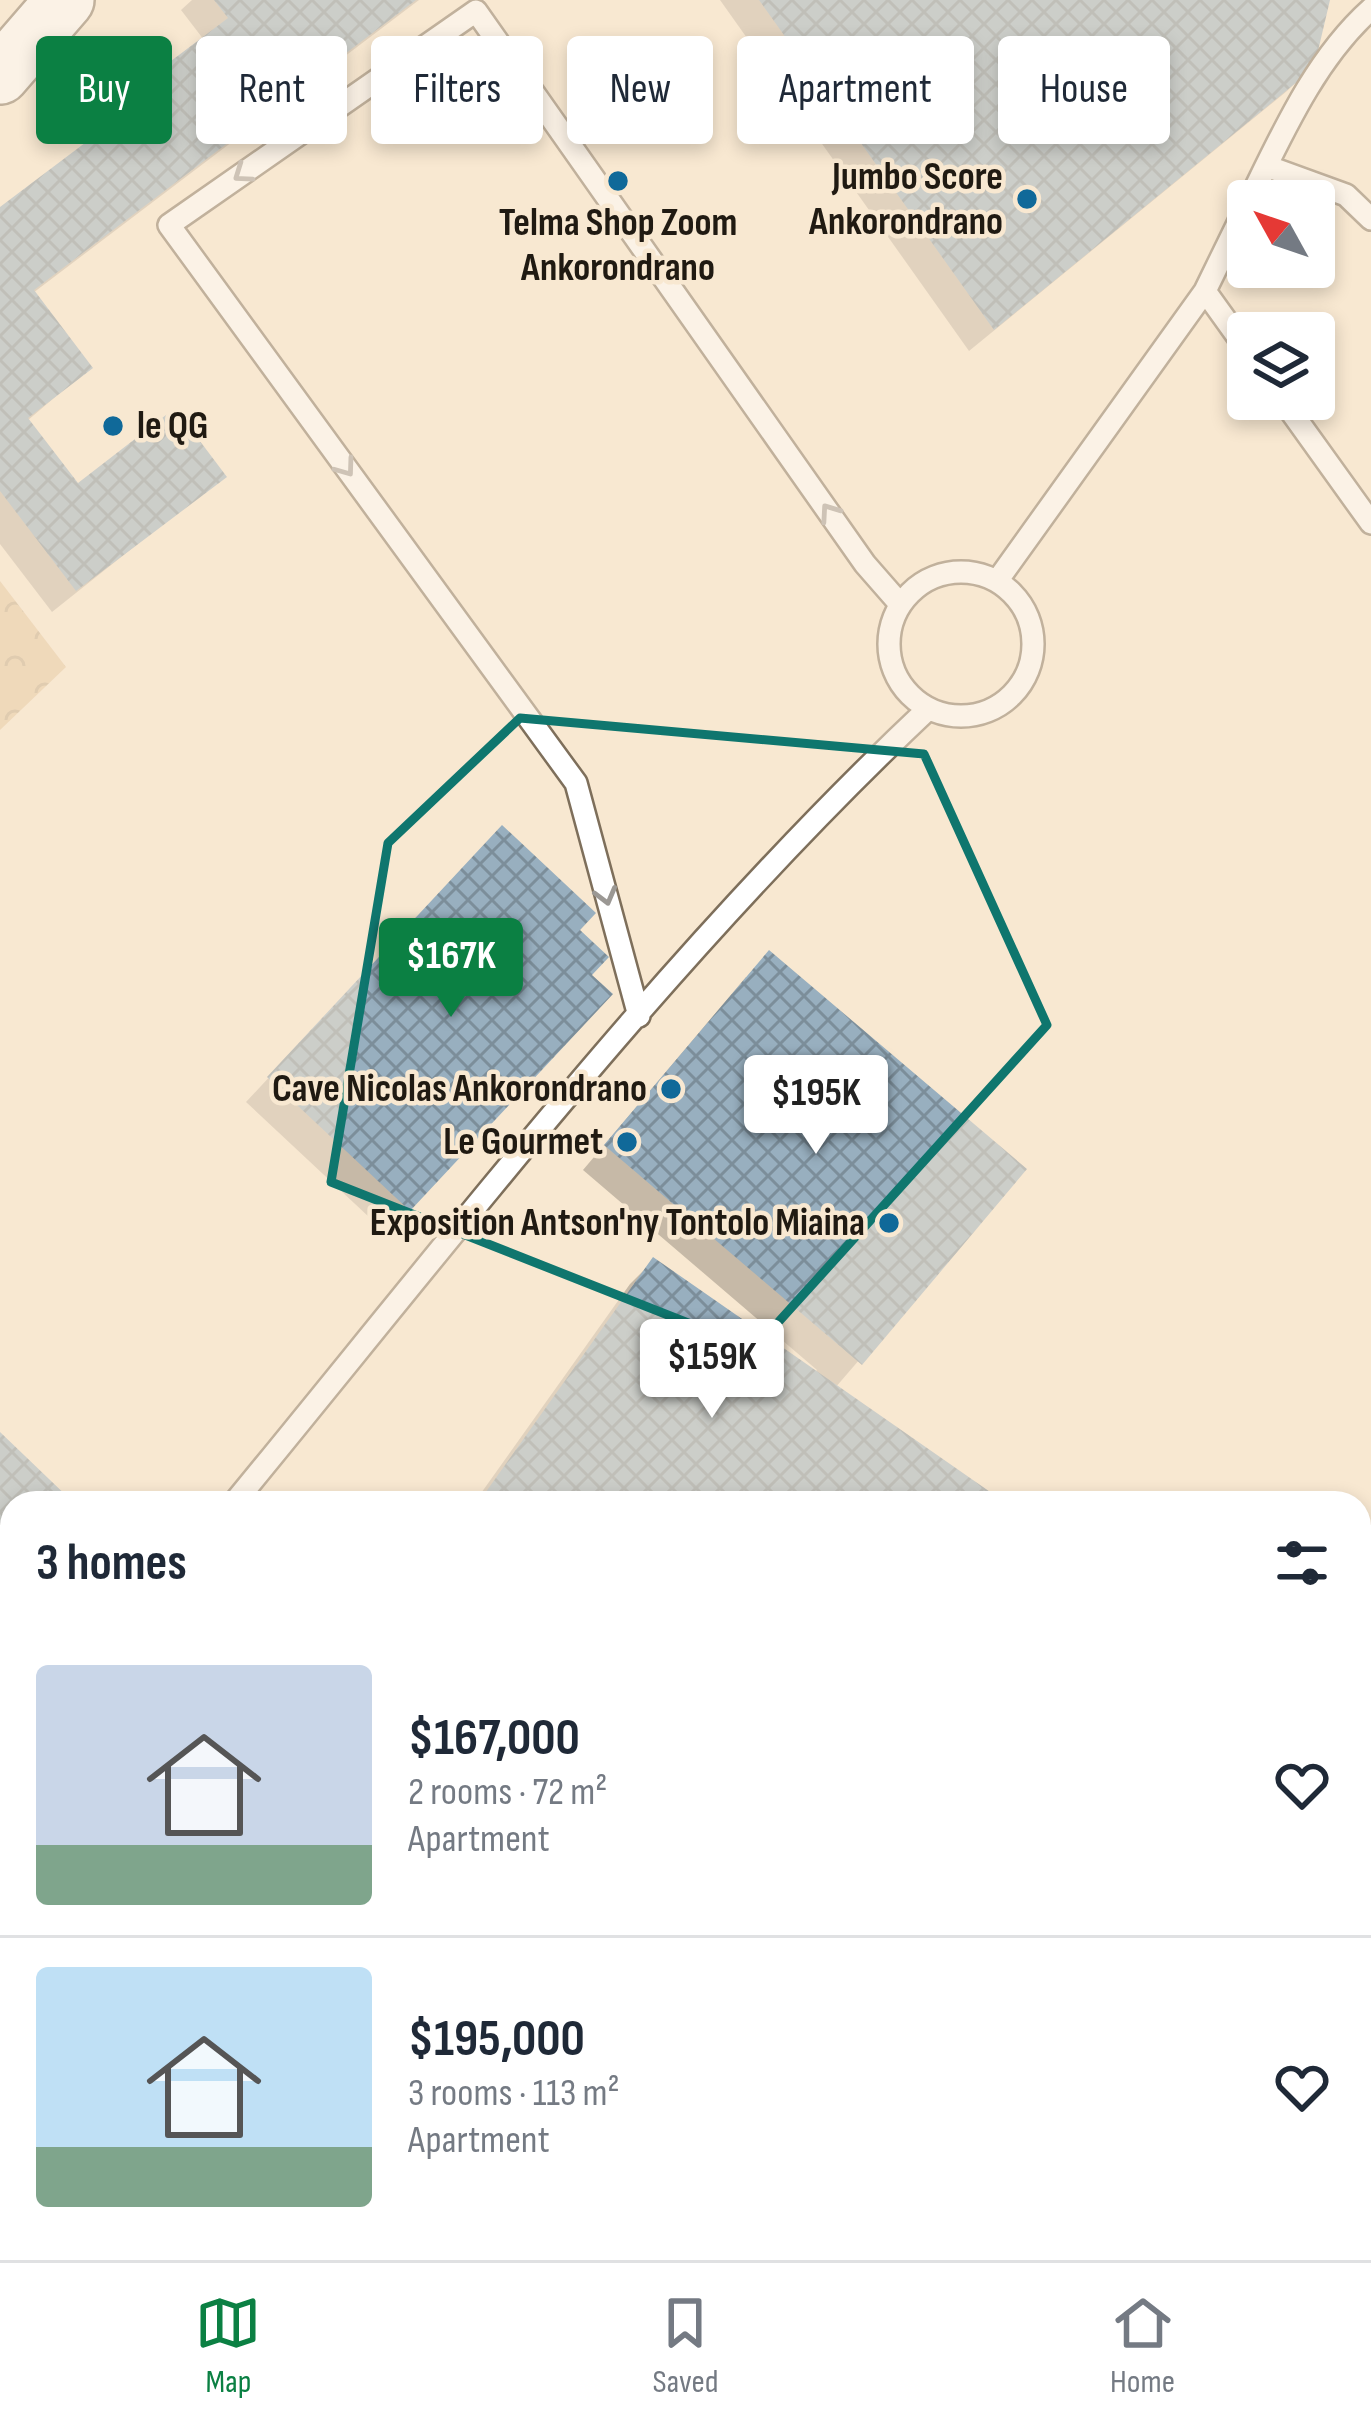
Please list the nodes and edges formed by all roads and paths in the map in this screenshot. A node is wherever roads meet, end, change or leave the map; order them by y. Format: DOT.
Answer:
graph roads {
  1 [pos="65,0"];
  2 [pos="1371,9"];
  3 [pos="0,75"];
  4 [pos="1267,166"];
  5 [pos="1260,180"];
  6 [pos="1371,219"];
  7 [pos="1227,246"];
  8 [pos="1205,291"];
  9 [pos="1227,322"];
  10 [pos="1297,420"];
  11 [pos="1371,523"];
  12 [pos="998,581"];
  13 [pos="900,604"];
  14 [pos="928,709"];
  15 [pos="639,1016"];
  16 [pos="244,1491"];
  1 -- 3 [label="main road"];
  2 -- 4 [label="lane"];
  4 -- 5 [label="lane"];
  4 -- 6 [label="lane"];
  7 -- 8 [label="lane"];
  8 -- 9 [label="lane"];
  8 -- 12 [label="lane"];
  10 -- 11 [label="lane"];
  12 -- 13 [label="lane"];
  12 -- 14 [label="lane"];
  13 -- 14 [label="lane"];
  13 -- 15 [label="lane, one-way"];
  14 -- 15 [label="lane"];
  15 -- 16 [label="lane"];
}
